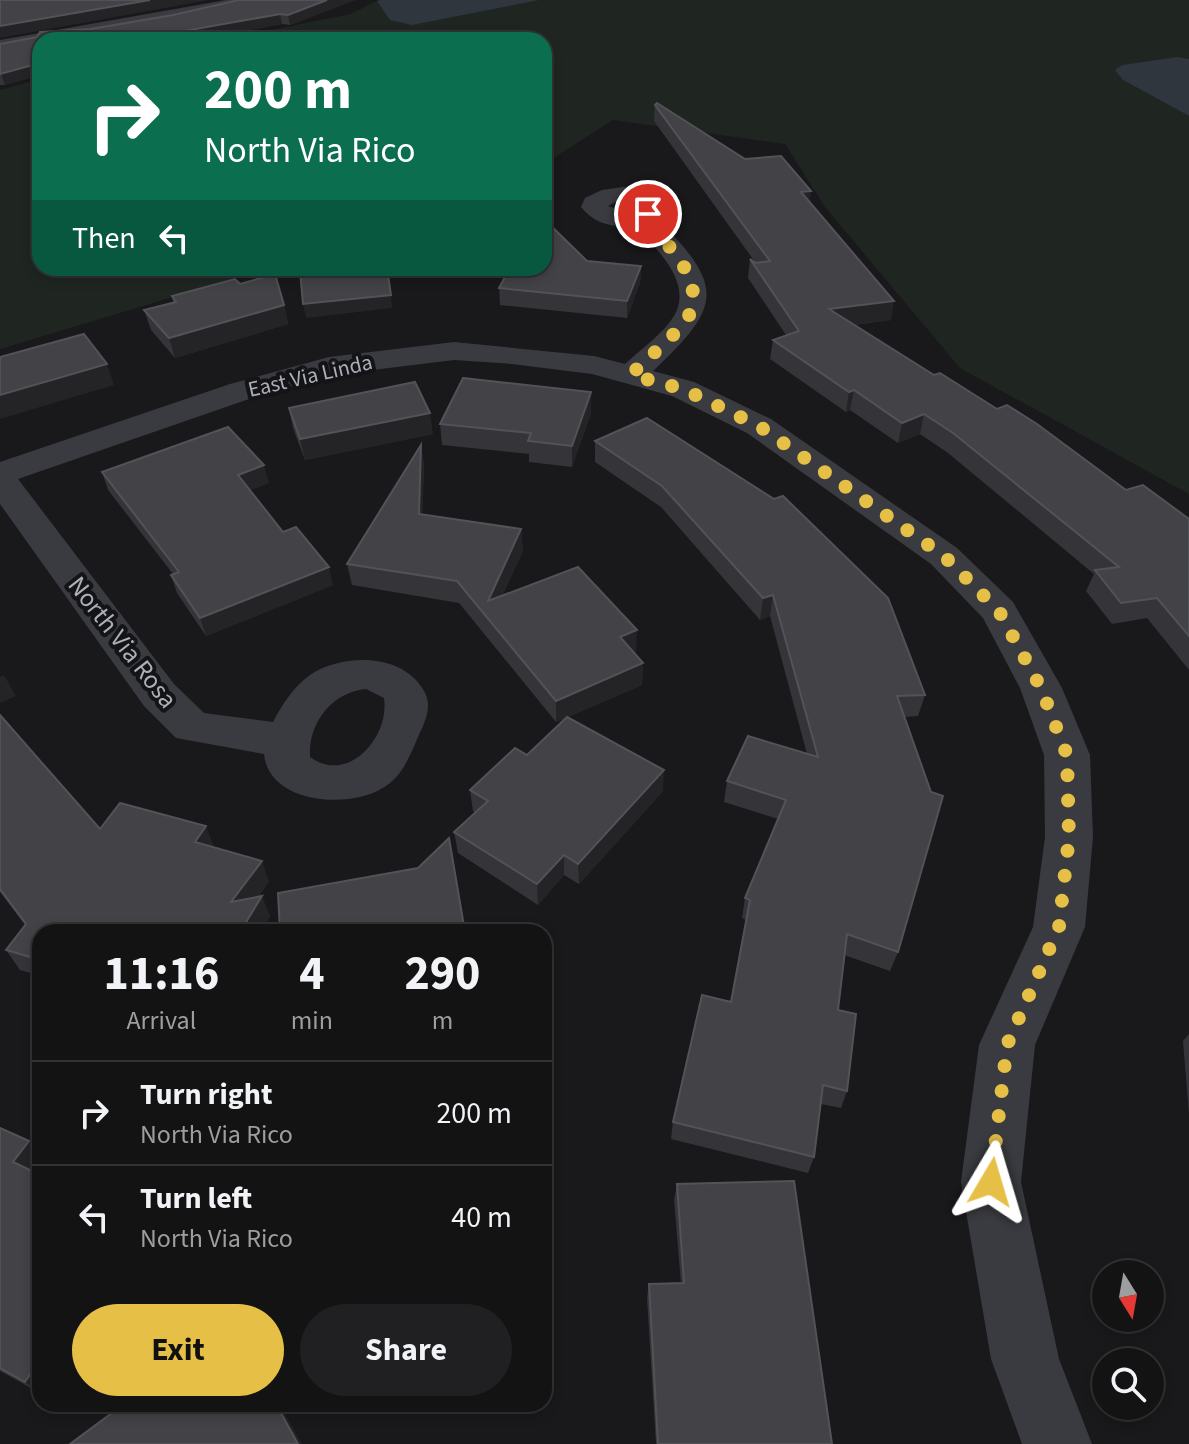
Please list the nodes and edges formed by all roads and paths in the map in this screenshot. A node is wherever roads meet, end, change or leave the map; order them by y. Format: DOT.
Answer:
graph roads {
  1 [pos="248,0"];
  2 [pos="73,32"];
  3 [pos="32,38"];
  4 [pos="3,43"];
  5 [pos="640,217"];
  6 [pos="631,375"];
  7 [pos="0,476"];
  8 [pos="286,741"];
  9 [pos="1057,1444"];
  1 -- 2 [label="street"];
  3 -- 4 [label="street"];
  5 -- 6 [label="street"];
  6 -- 7 [label="street, East Via Linda"];
  6 -- 9 [label="street, East Via Linda"];
  7 -- 8 [label="street, North Via Rosa"];
}
